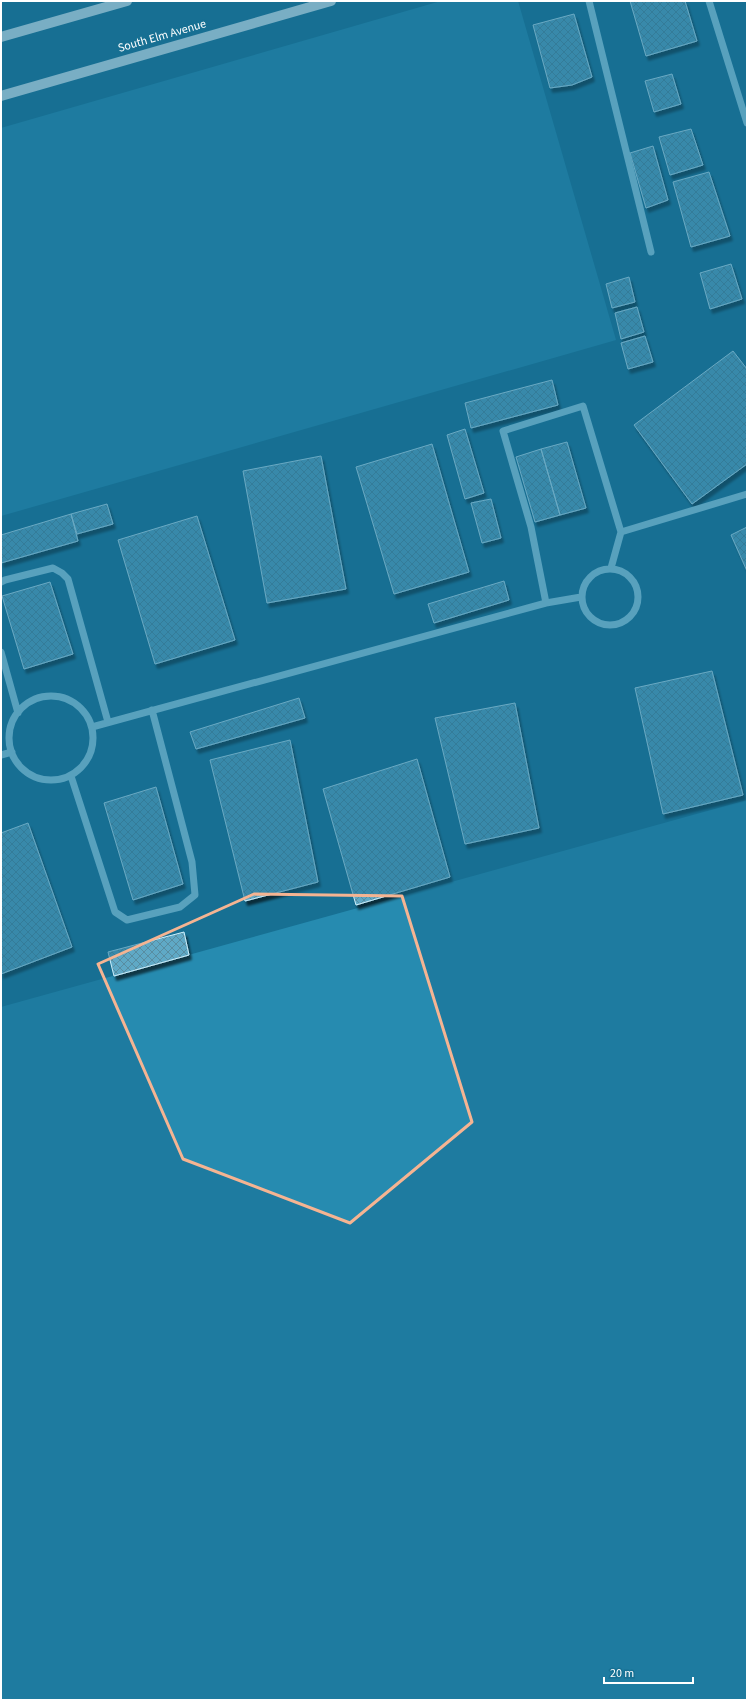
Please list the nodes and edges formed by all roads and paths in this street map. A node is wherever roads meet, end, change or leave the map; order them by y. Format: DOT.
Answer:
graph roads {
  1 [pos="127,1"];
  2 [pos="331,1"];
  3 [pos="589,1"];
  4 [pos="709,1"];
  5 [pos="1,37"];
  6 [pos="1,96"];
  7 [pos="747,123"];
  8 [pos="651,252"];
  9 [pos="747,494"];
  10 [pos="621,532"];
  11 [pos="611,568"];
  12 [pos="1,582"];
  13 [pos="581,597"];
  14 [pos="546,603"];
  15 [pos="1,652"];
  16 [pos="152,710"];
  17 [pos="18,713"];
  18 [pos="108,722"];
  19 [pos="92,727"];
  20 [pos="12,752"];
  21 [pos="1,755"];
  22 [pos="71,776"];
  1 -- 5 [label="main road"];
  2 -- 6 [label="main road, South Elm Avenue"];
  3 -- 8 [label="street"];
  4 -- 7 [label="street"];
  9 -- 10 [label="street"];
  10 -- 11 [label="street"];
  10 -- 14 [label="street"];
  11 -- 13 [label="street"];
  11 -- 13 [label="street"];
  12 -- 18 [label="street"];
  13 -- 14 [label="street"];
  14 -- 16 [label="street"];
  15 -- 17 [label="street"];
  16 -- 18 [label="street"];
  16 -- 22 [label="street"];
  17 -- 19 [label="street"];
  17 -- 20 [label="street"];
  18 -- 19 [label="street"];
  19 -- 22 [label="street"];
  20 -- 21 [label="street"];
  20 -- 22 [label="street"];
}
